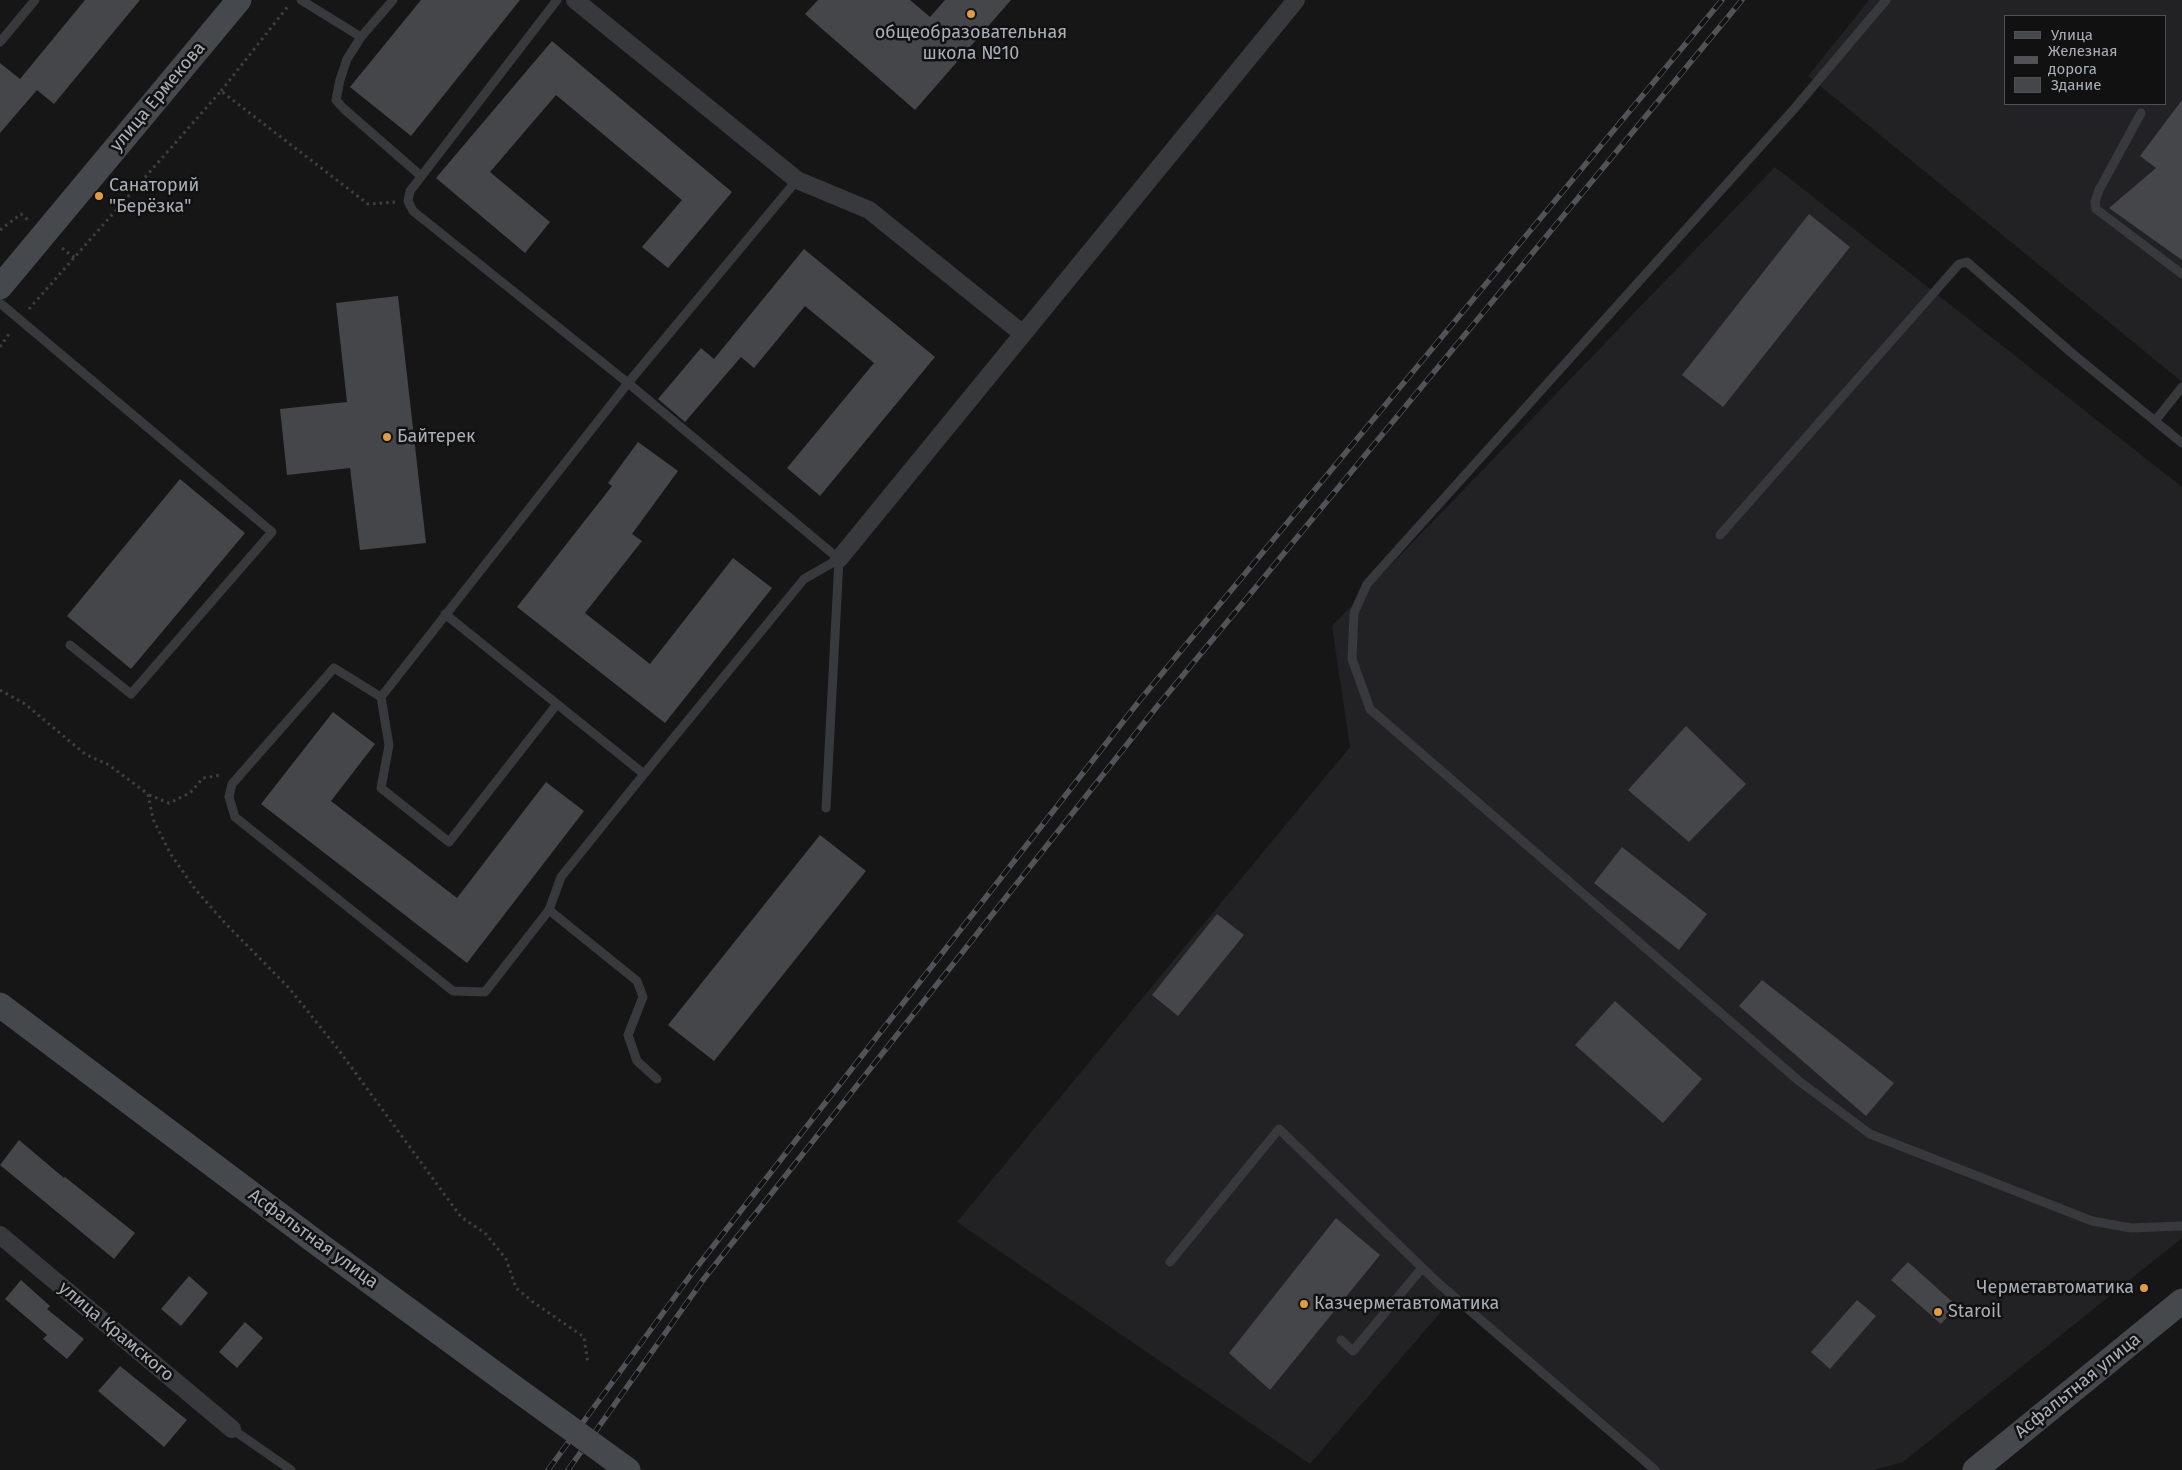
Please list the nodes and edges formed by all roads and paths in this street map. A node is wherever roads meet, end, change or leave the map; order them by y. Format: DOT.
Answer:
graph roads {
  1 [pos="35,0"];
  2 [pos="239,0"];
  3 [pos="293,0"];
  4 [pos="301,0"];
  5 [pos="393,0"];
  6 [pos="575,0"];
  7 [pos="1296,0"];
  8 [pos="1886,0"];
  9 [pos="554,1"];
  10 [pos="361,37"];
  11 [pos="0,42"];
  12 [pos="221,91"];
  13 [pos="2141,113"];
  14 [pos="421,176"];
  15 [pos="797,180"];
  16 [pos="408,201"];
  17 [pos="2182,274"];
  18 [pos="0,287"];
  19 [pos="0,303"];
  20 [pos="19,320"];
  21 [pos="1023,334"];
  22 [pos="0,347"];
  23 [pos="628,384"];
  24 [pos="2182,387"];
  25 [pos="2155,421"];
  26 [pos="2182,443"];
  27 [pos="1720,535"];
  28 [pos="839,559"];
  29 [pos="446,614"];
  30 [pos="70,645"];
  31 [pos="0,690"];
  32 [pos="381,697"];
  33 [pos="557,704"];
  34 [pos="242,772"];
  35 [pos="644,774"];
  36 [pos="148,794"];
  37 [pos="826,808"];
  38 [pos="549,910"];
  39 [pos="0,1006"];
  40 [pos="657,1079"];
  41 [pos="2182,1226"];
  42 [pos="0,1235"];
  43 [pos="1170,1262"];
  44 [pos="1422,1268"];
  45 [pos="2182,1301"];
  46 [pos="1341,1340"];
  47 [pos="588,1364"];
  48 [pos="232,1429"];
  49 [pos="291,1470"];
  50 [pos="628,1470"];
  51 [pos="1655,1470"];
  52 [pos="1975,1470"];
  1 -- 11 [label="lane"];
  2 -- 18 [label="main road, улица Ермекова"];
  3 -- 12 [label="path"];
  4 -- 10 [label="lane"];
  5 -- 10 [label="lane"];
  6 -- 15 [label="street"];
  7 -- 21 [label="street"];
  8 -- 41 [label="lane"];
  9 -- 14 [label="lane"];
  10 -- 14 [label="lane"];
  12 -- 16 [label="path"];
  12 -- 20 [label="path"];
  13 -- 17 [label="lane"];
  14 -- 16 [label="lane"];
  15 -- 21 [label="street"];
  15 -- 23 [label="lane"];
  16 -- 23 [label="lane"];
  19 -- 20 [label="lane"];
  20 -- 22 [label="path"];
  20 -- 30 [label="lane"];
  21 -- 28 [label="street"];
  23 -- 28 [label="lane"];
  23 -- 29 [label="lane"];
  24 -- 25 [label="lane"];
  25 -- 26 [label="lane"];
  25 -- 27 [label="lane"];
  28 -- 35 [label="lane"];
  28 -- 37 [label="lane"];
  29 -- 32 [label="lane"];
  29 -- 33 [label="lane"];
  31 -- 36 [label="path"];
  32 -- 33 [label="lane"];
  32 -- 34 [label="lane"];
  33 -- 35 [label="lane"];
  34 -- 36 [label="path"];
  34 -- 38 [label="lane"];
  35 -- 38 [label="lane"];
  36 -- 47 [label="path"];
  38 -- 40 [label="lane"];
  39 -- 50 [label="main road, Асфальтная улица, bridge"];
  42 -- 48 [label="street, улица Крамского"];
  43 -- 44 [label="lane"];
  44 -- 46 [label="lane"];
  44 -- 51 [label="lane"];
  45 -- 52 [label="main road, Асфальтная улица"];
  48 -- 49 [label="lane"];
}
